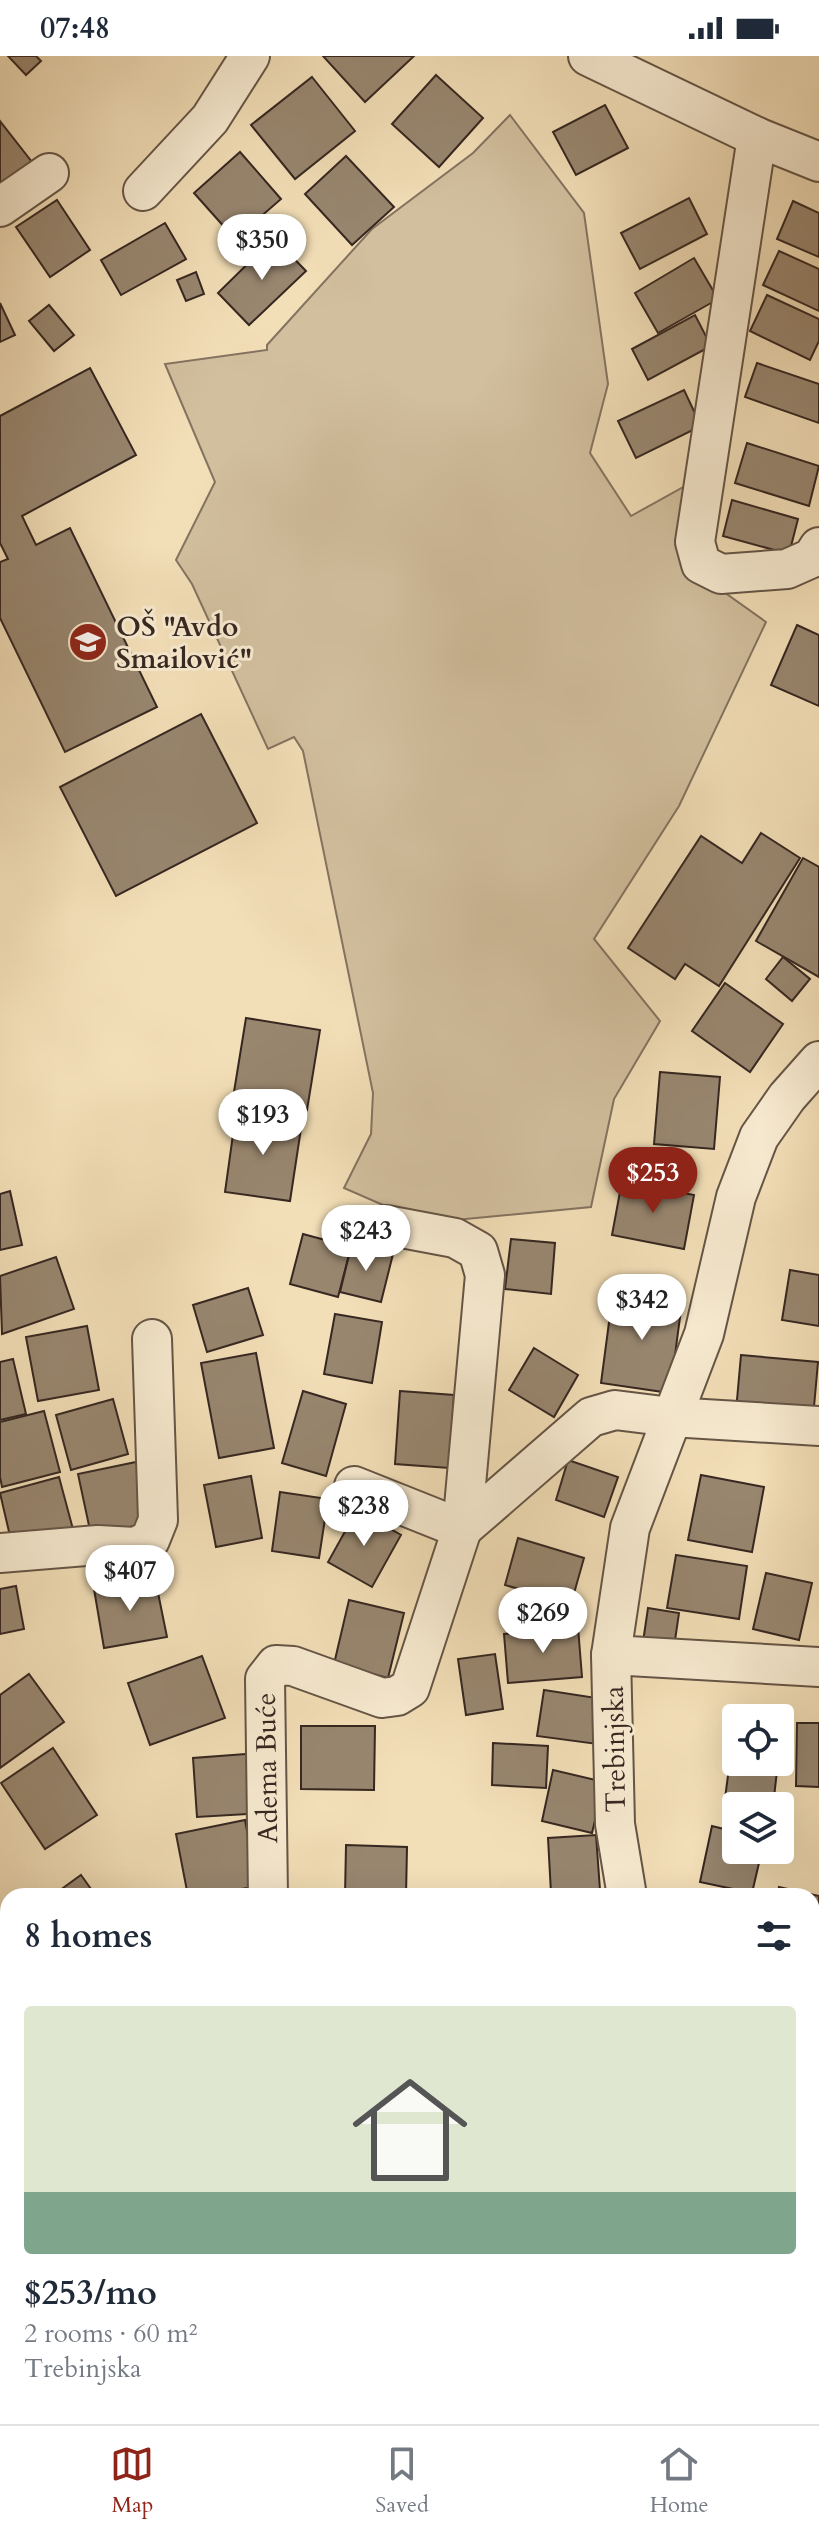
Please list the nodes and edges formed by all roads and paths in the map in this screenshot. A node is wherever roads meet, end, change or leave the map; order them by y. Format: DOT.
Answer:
graph roads {
  1 [pos="250,56"];
  2 [pos="588,56"];
  3 [pos="757,137"];
  4 [pos="819,162"];
  5 [pos="49,173"];
  6 [pos="143,191"];
  7 [pos="0,207"];
  8 [pos="819,547"];
  9 [pos="803,577"];
  10 [pos="819,1061"];
  11 [pos="386,1225"];
  12 [pos="152,1339"];
  13 [pos="671,1417"];
  14 [pos="819,1426"];
  15 [pos="354,1486"];
  16 [pos="462,1529"];
  17 [pos="0,1553"];
  18 [pos="611,1655"];
  19 [pos="819,1667"];
  20 [pos="268,1888"];
  21 [pos="626,1888"];
  1 -- 6 [label="street"];
  2 -- 3 [label="street"];
  3 -- 4 [label="street"];
  3 -- 9 [label="street"];
  5 -- 7 [label="street"];
  8 -- 9 [label="street"];
  10 -- 13 [label="street, Trebinjska"];
  11 -- 16 [label="street, Adema Buće"];
  12 -- 17 [label="street"];
  13 -- 14 [label="street"];
  13 -- 16 [label="street"];
  13 -- 18 [label="street, Trebinjska"];
  15 -- 16 [label="street"];
  16 -- 20 [label="street, Adema Buće"];
  18 -- 19 [label="street"];
  18 -- 21 [label="street, Trebinjska"];
}
